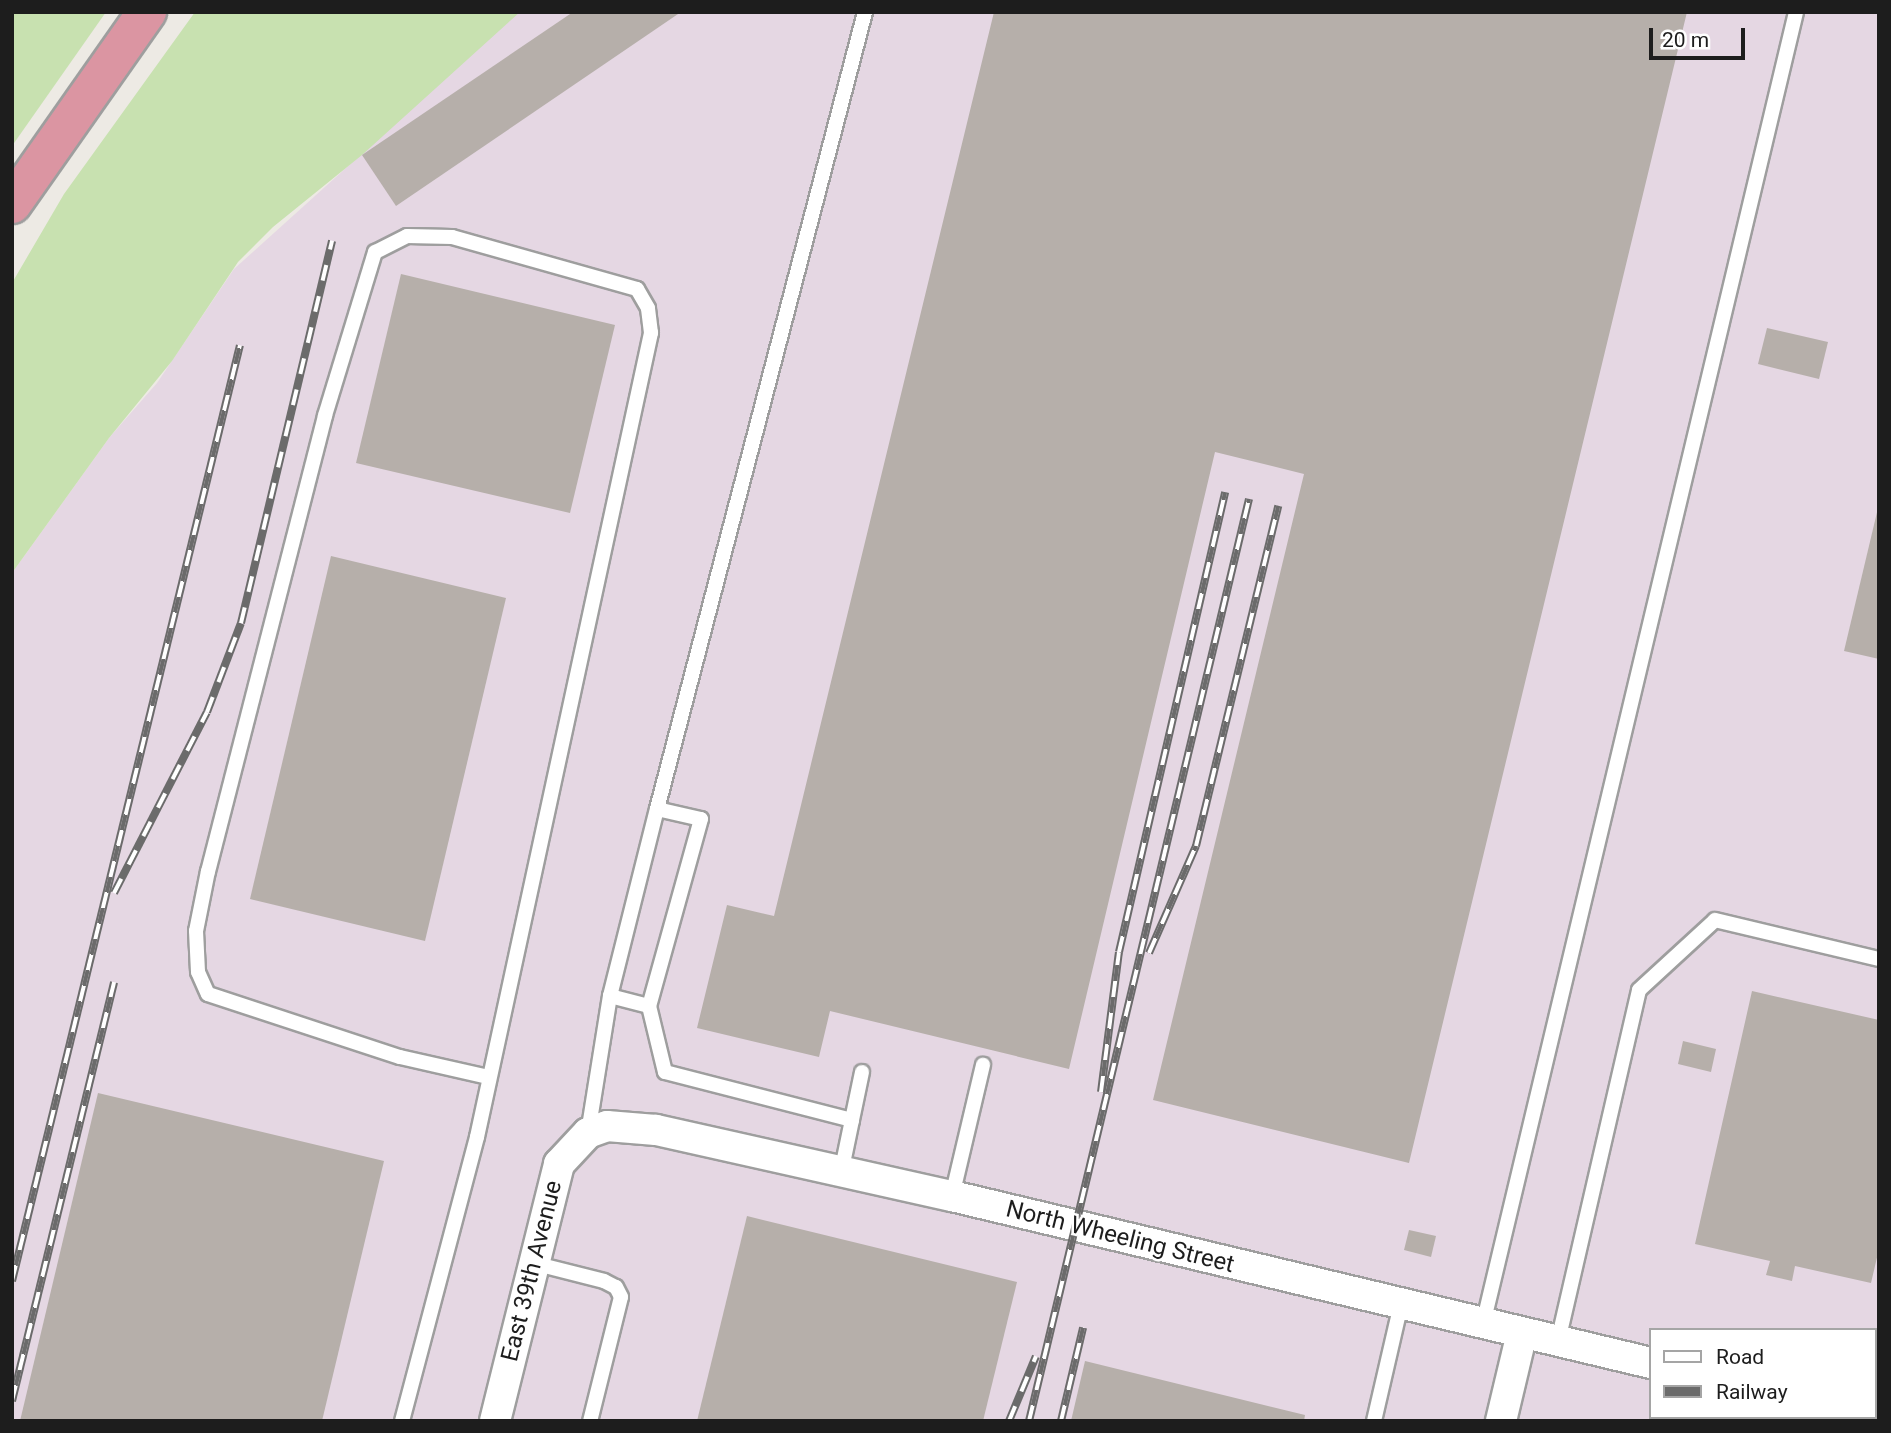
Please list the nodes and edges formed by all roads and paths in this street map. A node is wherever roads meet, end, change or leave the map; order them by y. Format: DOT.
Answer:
graph roads {
  1 [pos="147,12"];
  2 [pos="865,12"];
  3 [pos="1796,12"];
  4 [pos="12,204"];
  5 [pos="657,808"];
  6 [pos="1879,959"];
  7 [pos="610,996"];
  8 [pos="649,1006"];
  9 [pos="983,1065"];
  10 [pos="862,1072"];
  11 [pos="488,1077"];
  12 [pos="852,1120"];
  13 [pos="588,1133"];
  14 [pos="841,1173"];
  15 [pos="953,1196"];
  16 [pos="533,1263"];
  17 [pos="1401,1304"];
  18 [pos="1483,1324"];
  19 [pos="1522,1333"];
  20 [pos="1558,1341"];
  21 [pos="1650,1363"];
  22 [pos="402,1421"];
  23 [pos="495,1421"];
  24 [pos="590,1421"];
  25 [pos="1374,1421"];
  26 [pos="1501,1421"];
  1 -- 4 [label="highway"];
  2 -- 5 [label="lane"];
  3 -- 18 [label="lane"];
  5 -- 7 [label="lane"];
  5 -- 8 [label="lane"];
  6 -- 20 [label="lane"];
  7 -- 8 [label="lane"];
  7 -- 13 [label="lane"];
  8 -- 12 [label="lane"];
  9 -- 15 [label="lane"];
  10 -- 12 [label="lane"];
  11 -- 11 [label="lane"];
  11 -- 22 [label="lane"];
  12 -- 14 [label="lane"];
  13 -- 14 [label="street, North Wheeling Street"];
  13 -- 16 [label="street, East 39th Avenue"];
  14 -- 15 [label="street, North Wheeling Street"];
  15 -- 17 [label="street, North Wheeling Street"];
  16 -- 23 [label="street, East 39th Avenue"];
  16 -- 24 [label="lane"];
  17 -- 18 [label="street, North Wheeling Street"];
  17 -- 25 [label="lane"];
  18 -- 19 [label="street, North Wheeling Street"];
  19 -- 20 [label="street, North Wheeling Street"];
  19 -- 26 [label="street"];
  20 -- 21 [label="street, North Wheeling Street"];
}
